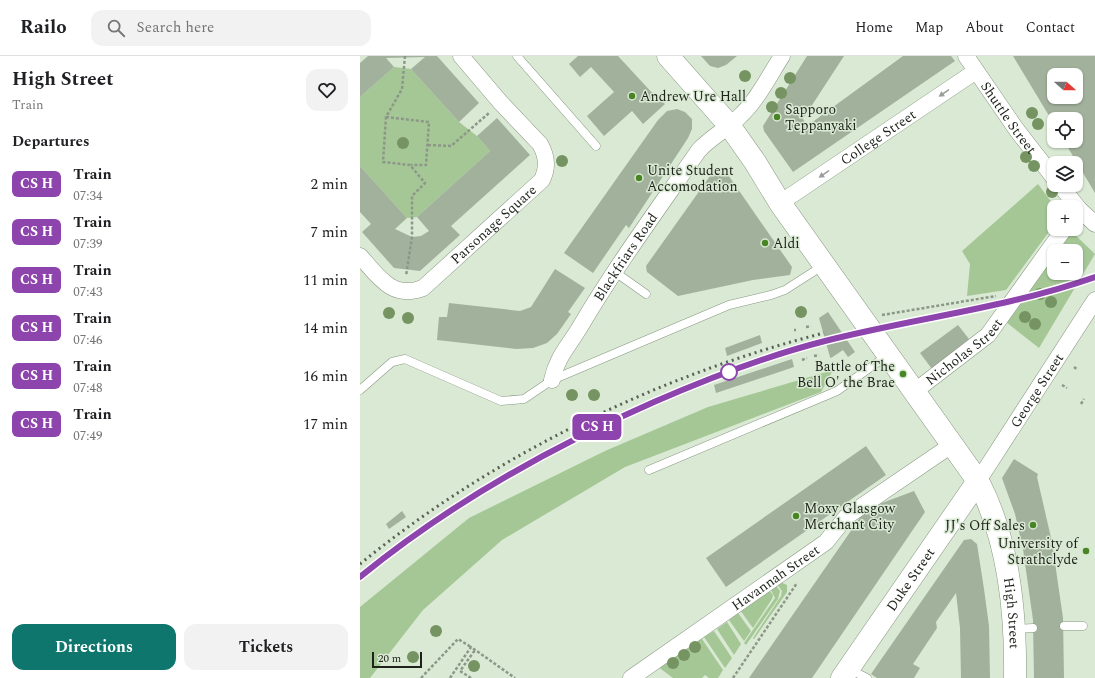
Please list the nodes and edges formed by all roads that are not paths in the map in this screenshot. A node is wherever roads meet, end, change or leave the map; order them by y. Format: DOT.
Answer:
graph roads {
  1 [pos="462,56"];
  2 [pos="517,56"];
  3 [pos="668,56"];
  4 [pos="782,56"];
  5 [pos="966,56"];
  6 [pos="976,71"];
  7 [pos="729,125"];
  8 [pos="596,146"];
  9 [pos="1047,169"];
  10 [pos="780,203"];
  11 [pos="1083,215"];
  12 [pos="1095,224"];
  13 [pos="1059,236"];
  14 [pos="360,256"];
  15 [pos="824,264"];
  16 [pos="615,272"];
  17 [pos="646,294"];
  18 [pos="1095,300"];
  19 [pos="888,355"];
  20 [pos="552,380"];
  21 [pos="360,390"];
  22 [pos="915,391"];
  23 [pos="953,444"];
  24 [pos="649,470"];
  25 [pos="978,481"];
  26 [pos="1064,626"];
  27 [pos="1083,626"];
  28 [pos="852,675"];
  29 [pos="631,678"];
  30 [pos="1015,678"];
  1 -- 14 [label="street, Parsonage Square"];
  2 -- 8 [label="lane"];
  3 -- 7 [label="main road, High Street"];
  4 -- 7 [label="street, Blackfriars Road"];
  5 -- 6 [label="street, Shuttle Street"];
  6 -- 9 [label="street, Shuttle Street"];
  6 -- 10 [label="street, College Street, one-way"];
  7 -- 10 [label="main road, High Street"];
  7 -- 16 [label="street, Blackfriars Road"];
  10 -- 15 [label="main road, High Street"];
  11 -- 12 [label="street"];
  13 -- 22 [label="street, Nicholas Street"];
  15 -- 19 [label="main road, High Street"];
  15 -- 20 [label="lane"];
  16 -- 17 [label="lane"];
  16 -- 20 [label="street, Blackfriars Road"];
  18 -- 25 [label="street, George Street"];
  19 -- 22 [label="main road, High Street"];
  19 -- 24 [label="lane"];
  20 -- 21 [label="lane"];
  22 -- 23 [label="main road, High Street"];
  23 -- 25 [label="main road, High Street"];
  23 -- 29 [label="street, Havannah Street"];
  25 -- 28 [label="main road, Duke Street"];
  25 -- 30 [label="main road, High Street"];
  26 -- 27 [label="lane"];
}
